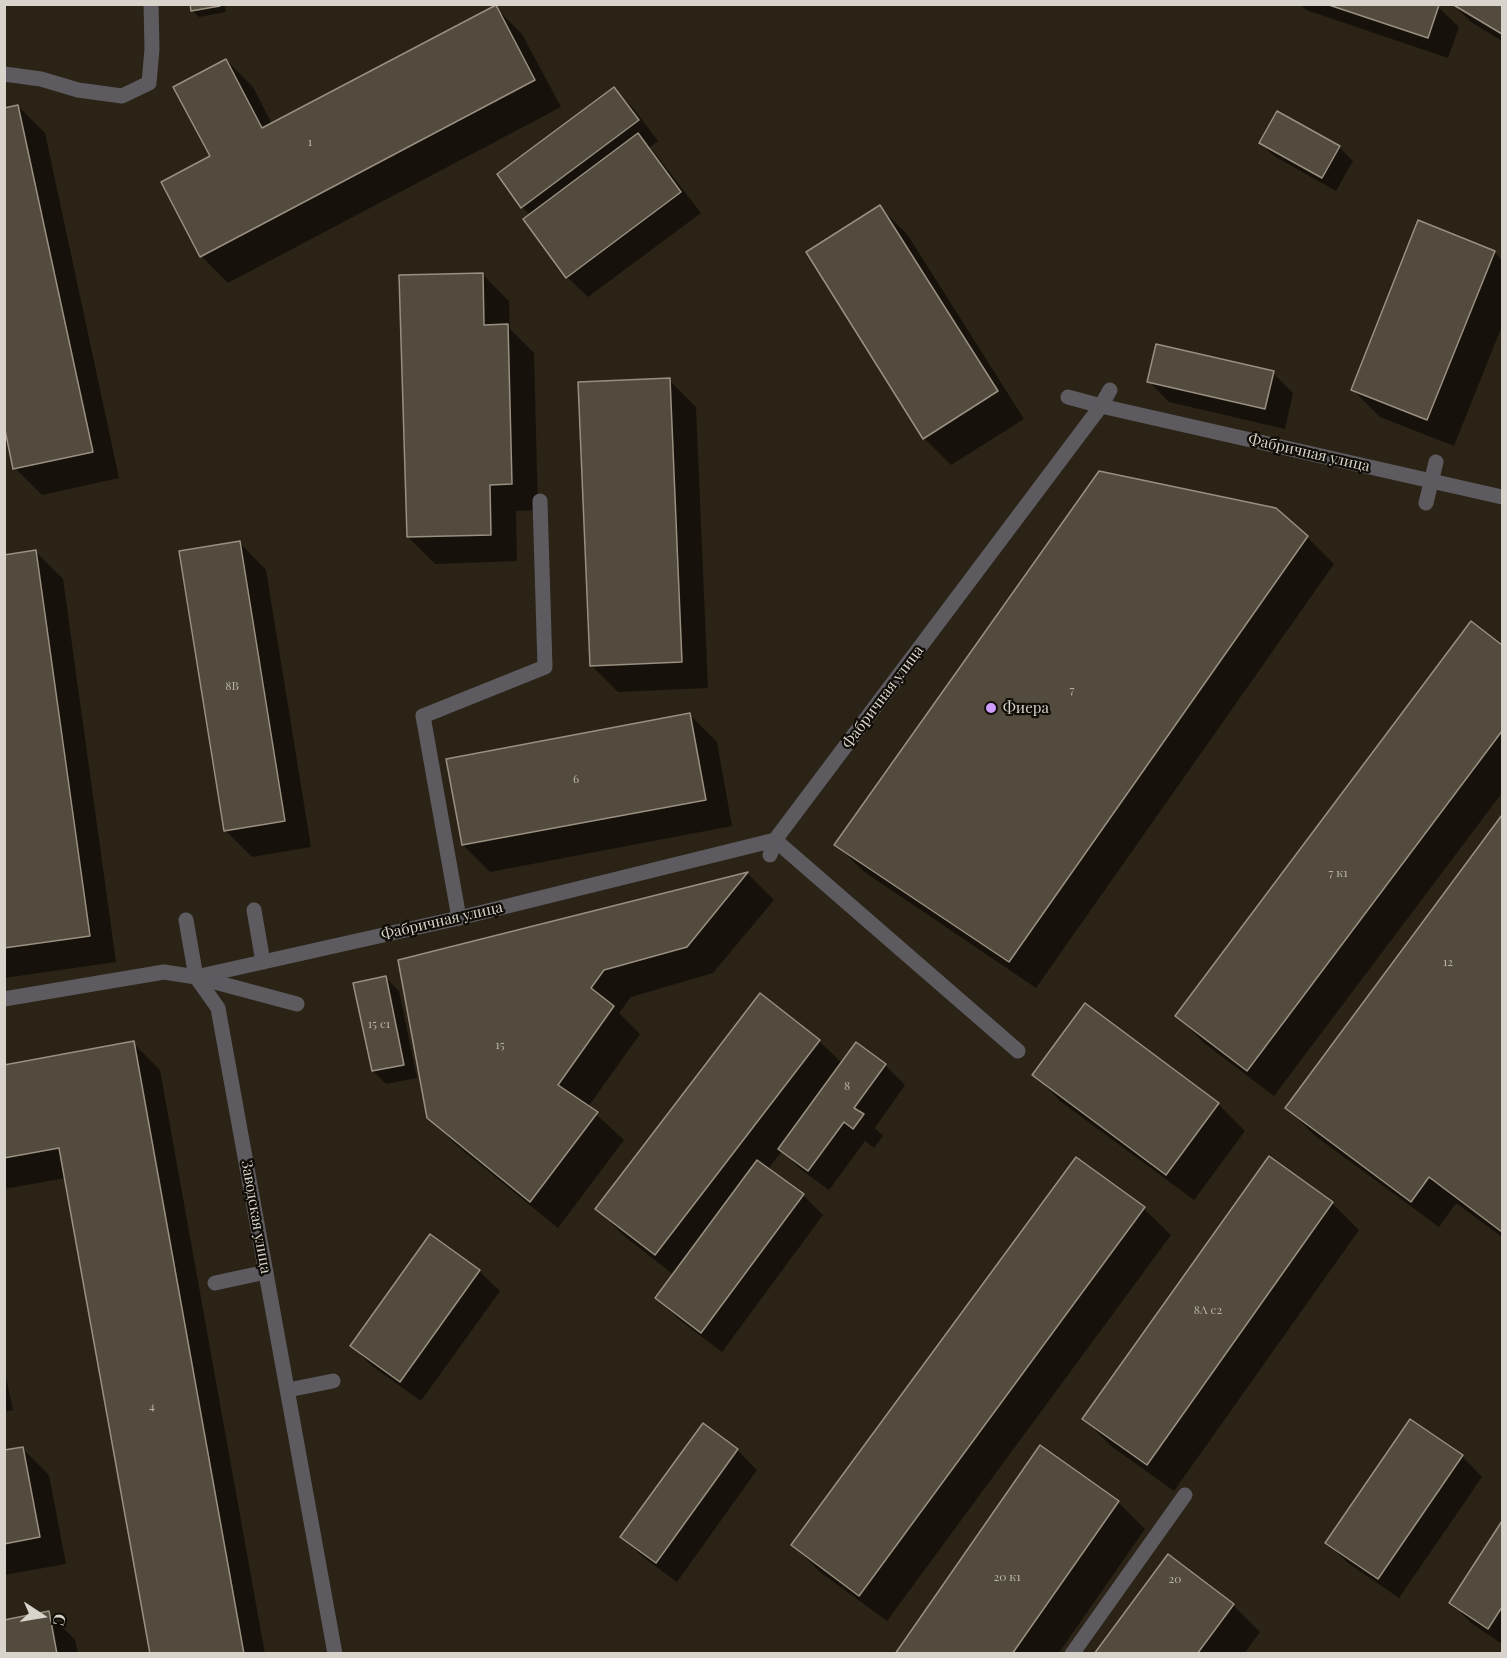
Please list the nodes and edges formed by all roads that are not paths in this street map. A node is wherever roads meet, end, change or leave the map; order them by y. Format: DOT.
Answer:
graph roads {
  1 [pos="151,4"];
  2 [pos="4,74"];
  3 [pos="1110,390"];
  4 [pos="1068,397"];
  5 [pos="1101,406"];
  6 [pos="1436,462"];
  7 [pos="1432,480"];
  8 [pos="1503,497"];
  9 [pos="540,501"];
  10 [pos="1426,503"];
  11 [pos="776,840"];
  12 [pos="770,855"];
  13 [pos="254,910"];
  14 [pos="459,918"];
  15 [pos="186,920"];
  16 [pos="262,962"];
  17 [pos="196,977"];
  18 [pos="4,999"];
  19 [pos="297,1004"];
  20 [pos="1018,1051"];
  21 [pos="266,1272"];
  22 [pos="214,1284"];
  23 [pos="333,1381"];
  24 [pos="288,1390"];
  25 [pos="1185,1495"];
  26 [pos="335,1653"];
  27 [pos="1072,1653"];
  1 -- 2 [label="street"];
  3 -- 5 [label="street"];
  4 -- 5 [label="street"];
  5 -- 7 [label="street, Фабричная улица"];
  5 -- 11 [label="street, Фабричная улица"];
  6 -- 7 [label="street"];
  7 -- 8 [label="street, Фабричная улица"];
  7 -- 10 [label="street"];
  9 -- 14 [label="street"];
  11 -- 12 [label="street"];
  11 -- 14 [label="street, Фабричная улица"];
  11 -- 20 [label="street"];
  13 -- 16 [label="street"];
  14 -- 16 [label="street, Фабричная улица"];
  15 -- 17 [label="street"];
  16 -- 17 [label="street, Фабричная улица"];
  17 -- 18 [label="street"];
  17 -- 19 [label="street"];
  17 -- 21 [label="street, Заводская улица"];
  21 -- 22 [label="street"];
  21 -- 24 [label="street, Заводская улица"];
  23 -- 24 [label="street"];
  24 -- 26 [label="street, Заводская улица"];
  25 -- 27 [label="street"];
}
